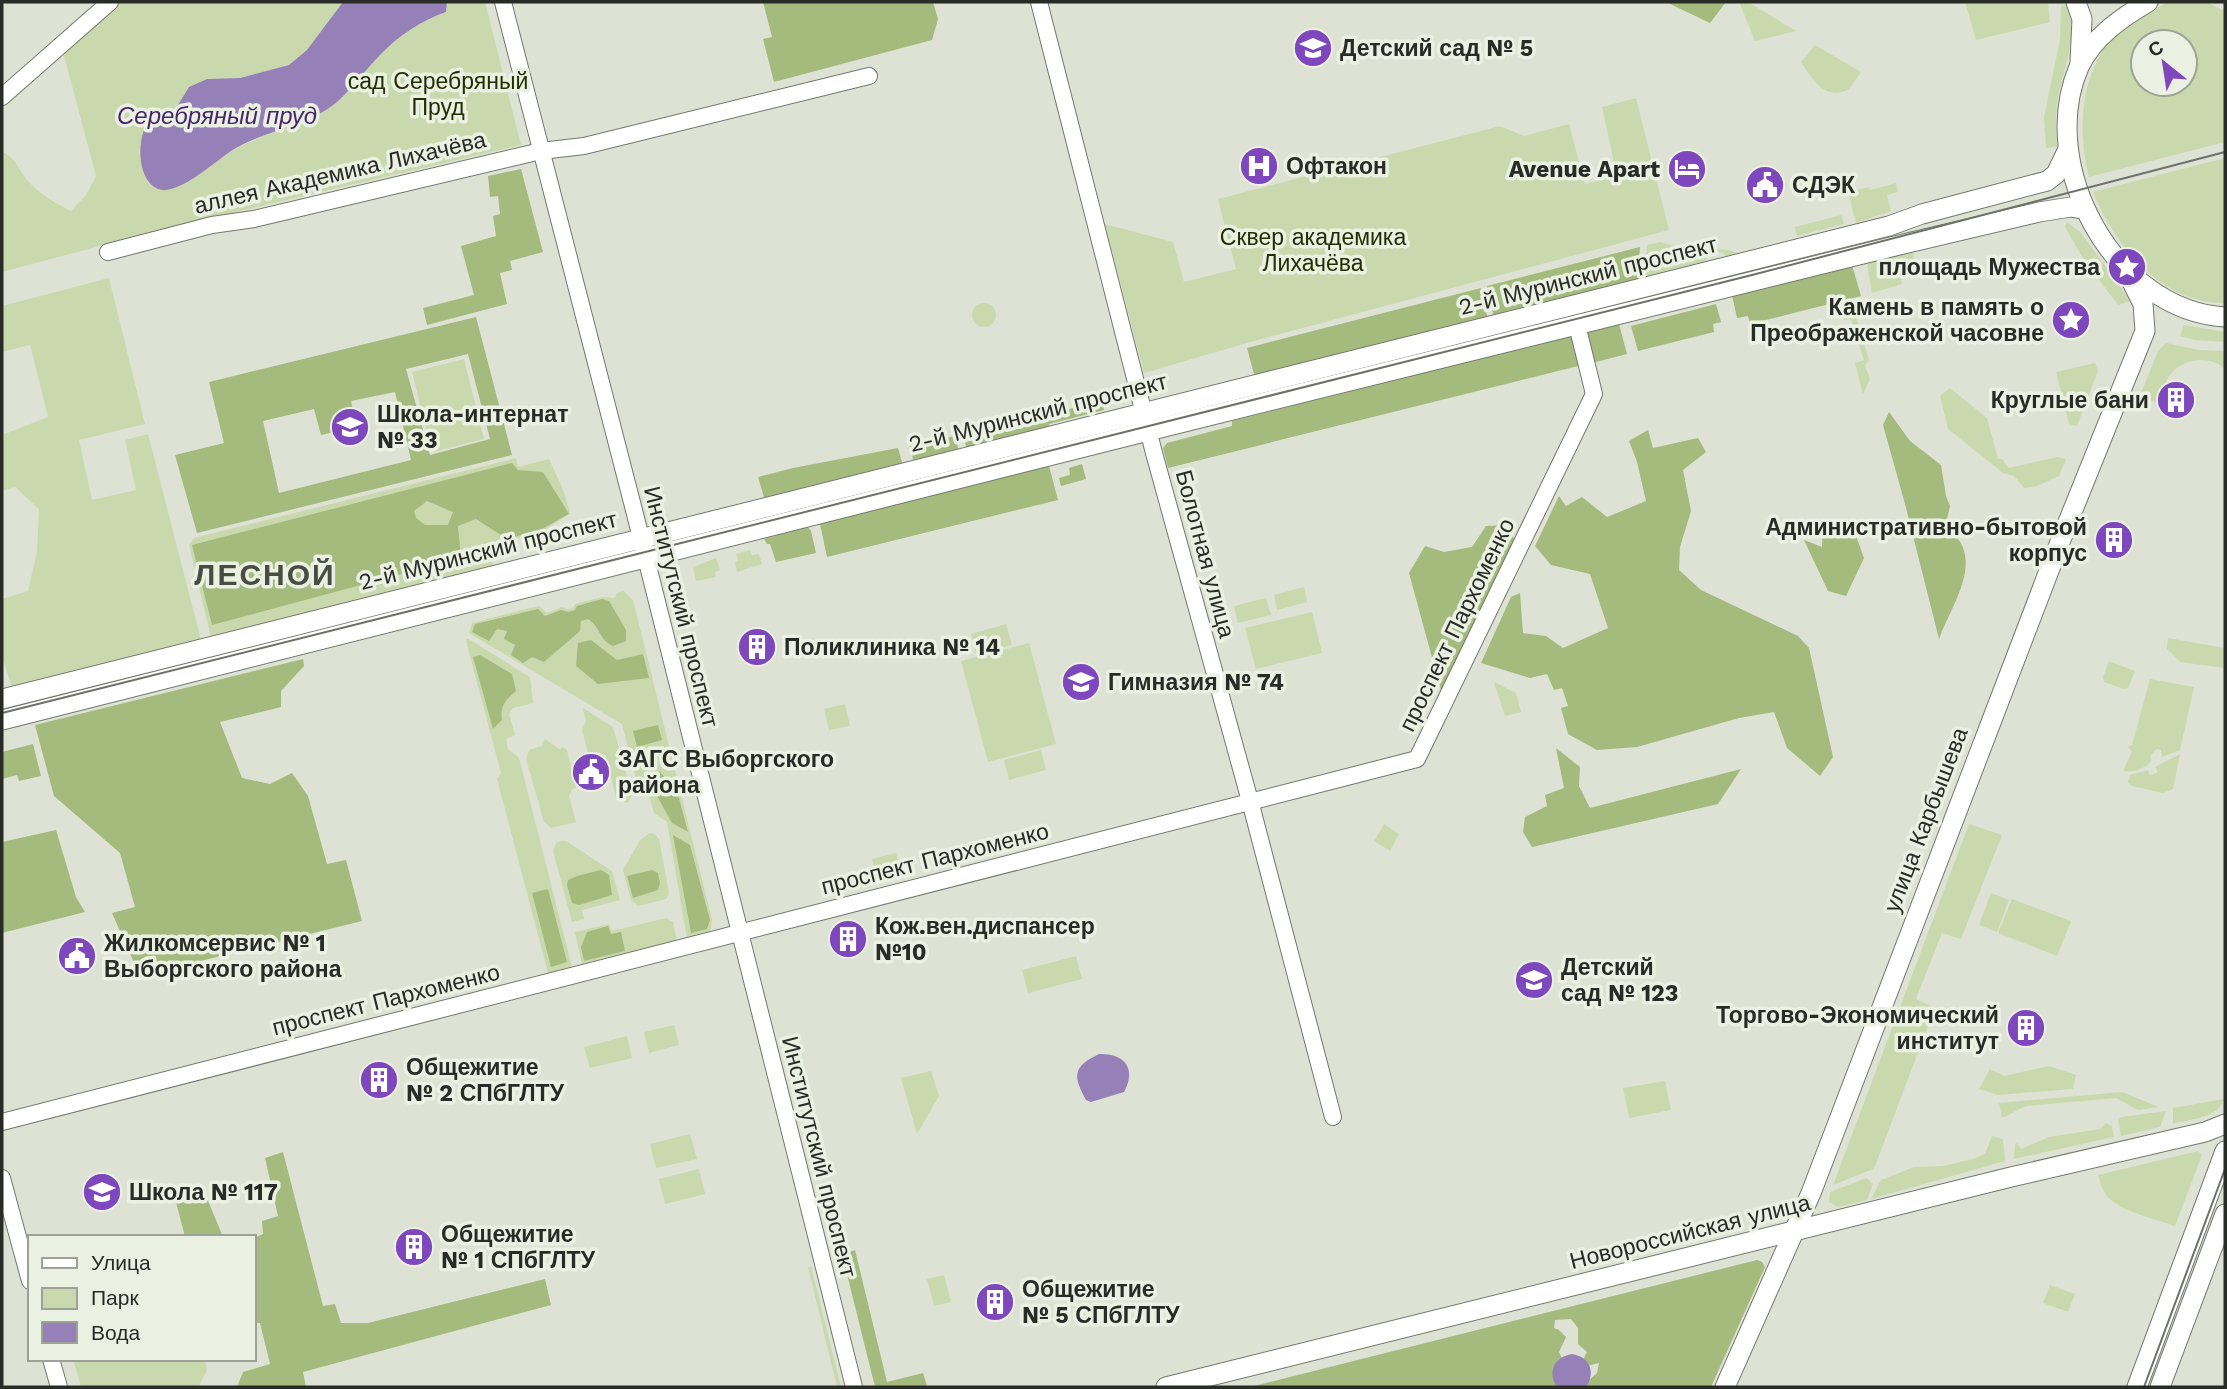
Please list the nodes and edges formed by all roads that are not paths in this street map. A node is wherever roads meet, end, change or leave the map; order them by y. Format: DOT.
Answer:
graph roads {
  1 [pos="110,2"];
  2 [pos="503,2"];
  3 [pos="1039,2"];
  4 [pos="2076,2"];
  5 [pos="2148,2"];
  6 [pos="2080,67"];
  7 [pos="869,76"];
  8 [pos="2,97"];
  9 [pos="2068,149"];
  10 [pos="541,151"];
  11 [pos="2084,209"];
  12 [pos="108,252"];
  13 [pos="2125,268"];
  14 [pos="2225,317"];
  15 [pos="1577,325"];
  16 [pos="1146,422"];
  17 [pos="641,538"];
  18 [pos="646,558"];
  19 [pos="2,699"];
  20 [pos="2,720"];
  21 [pos="1250,801"];
  22 [pos="740,933"];
  23 [pos="1333,1117"];
  24 [pos="2,1122"];
  25 [pos="2225,1124"];
  26 [pos="2225,1151"];
  27 [pos="2,1178"];
  28 [pos="2225,1214"];
  29 [pos="1793,1232"];
  30 [pos="28,1274"];
  31 [pos="52,1361"];
  32 [pos="59,1387"];
  33 [pos="854,1387"];
  34 [pos="1166,1387"];
  35 [pos="1725,1387"];
  36 [pos="2137,1387"];
  37 [pos="2160,1387"];
  1 -- 8 [label="street"];
  2 -- 10 [label="street, Институтский проспект"];
  3 -- 16 [label="street, Болотная улица"];
  4 -- 6 [label="main road"];
  5 -- 6 [label="main road"];
  6 -- 9 [label="main road"];
  7 -- 10 [label="street, аллея Академика Лихачёва"];
  9 -- 11 [label="main road"];
  9 -- 16 [label="main road, 2-й Муринский проспект"];
  10 -- 12 [label="street, аллея Академика Лихачёва"];
  10 -- 17 [label="street, Институтский проспект"];
  11 -- 13 [label="main road"];
  11 -- 15 [label="main road, 2-й Муринский проспект"];
  13 -- 14 [label="main road"];
  13 -- 29 [label="main road, улица Карбышева"];
  15 -- 16 [label="main road, 2-й Муринский проспект"];
  15 -- 21 [label="street, проспект Пархоменко"];
  16 -- 17 [label="main road, 2-й Муринский проспект"];
  16 -- 18 [label="main road, 2-й Муринский проспект"];
  16 -- 21 [label="street, Болотная улица"];
  17 -- 18 [label="street, Институтский проспект"];
  17 -- 19 [label="main road, 2-й Муринский проспект"];
  18 -- 20 [label="main road, 2-й Муринский проспект"];
  18 -- 22 [label="street, Институтский проспект"];
  21 -- 22 [label="street, проспект Пархоменко"];
  21 -- 23 [label="street, Болотная улица"];
  22 -- 24 [label="street, проспект Пархоменко"];
  22 -- 33 [label="street, Институтский проспект"];
  25 -- 29 [label="main road, Новороссийская улица"];
  26 -- 36 [label="main road"];
  27 -- 30 [label="street"];
  28 -- 37 [label="main road"];
  29 -- 34 [label="main road, Новороссийская улица"];
  29 -- 35 [label="main road, улица Карбышева"];
  31 -- 32 [label="street"];
}
